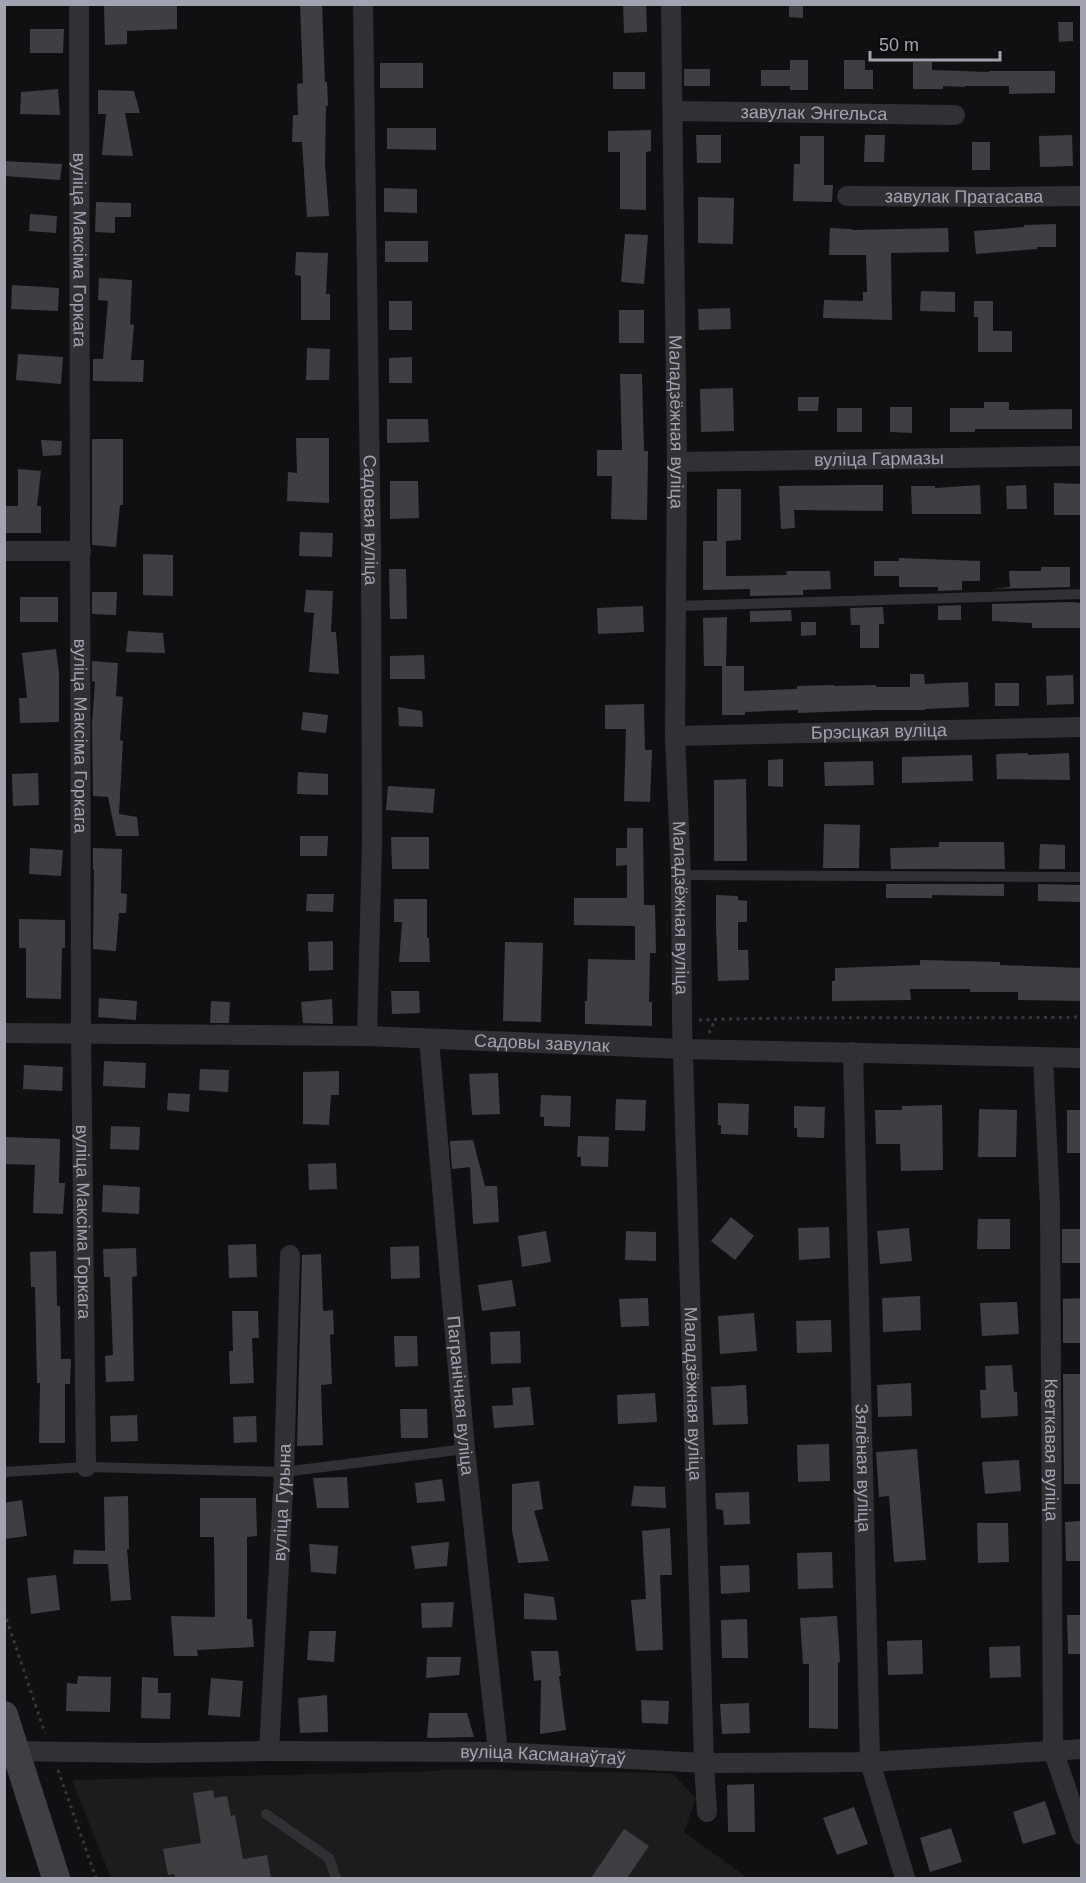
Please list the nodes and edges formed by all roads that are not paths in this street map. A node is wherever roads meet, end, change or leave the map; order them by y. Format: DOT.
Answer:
graph roads {
  1 [pos="79,4"];
  2 [pos="363,4"];
  3 [pos="671,4"];
  4 [pos="673,111"];
  5 [pos="956,115"];
  6 [pos="847,196"];
  7 [pos="1082,196"];
  8 [pos="1082,456"];
  9 [pos="677,462"];
  10 [pos="4,551"];
  11 [pos="81,551"];
  12 [pos="1082,594"];
  13 [pos="676,606"];
  14 [pos="1082,727"];
  15 [pos="675,736"];
  16 [pos="681,875"];
  17 [pos="1082,877"];
  18 [pos="4,1033"];
  19 [pos="81,1033"];
  20 [pos="368,1036"];
  21 [pos="429,1039"];
  22 [pos="683,1048"];
  23 [pos="853,1052"];
  24 [pos="1043,1058"];
  25 [pos="1082,1058"];
  26 [pos="290,1255"];
  27 [pos="465,1449"];
  28 [pos="86,1467"];
  29 [pos="4,1472"];
  30 [pos="284,1472"];
  31 [pos="4,1715"];
  32 [pos="1082,1749"];
  33 [pos="1053,1750"];
  34 [pos="10,1751"];
  35 [pos="269,1751"];
  36 [pos="498,1752"];
  37 [pos="870,1762"];
  38 [pos="704,1763"];
  39 [pos="707,1812"];
  40 [pos="266,1814"];
  41 [pos="1082,1835"];
  42 [pos="56,1878"];
  43 [pos="336,1878"];
  44 [pos="905,1878"];
  1 -- 11 [label="street, вуліца Максіма Горкага"];
  2 -- 20 [label="street, Садовая вуліца"];
  3 -- 4 [label="street, Маладзёжная вуліца"];
  4 -- 5 [label="street, завулак Энгельса"];
  4 -- 9 [label="street, Маладзёжная вуліца"];
  6 -- 7 [label="street, завулак Пратасава"];
  8 -- 9 [label="street, вуліца Гармазы"];
  9 -- 13 [label="street, Маладзёжная вуліца"];
  10 -- 11 [label="street"];
  11 -- 19 [label="street, вуліца Максіма Горкага"];
  12 -- 13 [label="lane"];
  13 -- 15 [label="street, Маладзёжная вуліца"];
  14 -- 15 [label="street, Брэсцкая вуліца"];
  15 -- 16 [label="street, Маладзёжная вуліца"];
  16 -- 17 [label="lane"];
  16 -- 22 [label="street, Маладзёжная вуліца"];
  18 -- 19 [label="street, Садовы завулак"];
  19 -- 20 [label="street, Садовы завулак"];
  19 -- 28 [label="street, вуліца Максіма Горкага"];
  20 -- 21 [label="street, Садовы завулак"];
  21 -- 22 [label="street, Садовы завулак"];
  21 -- 27 [label="street, Пагранічная вуліца"];
  22 -- 23 [label="street, Садовы завулак"];
  22 -- 38 [label="street, Маладзёжная вуліца"];
  23 -- 24 [label="street, Садовы завулак"];
  23 -- 37 [label="street, Зялёная вуліца"];
  24 -- 25 [label="street, Садовы завулак"];
  24 -- 33 [label="street, Кветкавая вуліца"];
  26 -- 30 [label="street, вуліца Гурына"];
  27 -- 30 [label="lane"];
  27 -- 36 [label="street, Пагранічная вуліца"];
  28 -- 29 [label="lane"];
  28 -- 30 [label="lane"];
  30 -- 35 [label="street, вуліца Гурына"];
  31 -- 34 [label="street"];
  32 -- 33 [label="street, вуліца Касманаўтаў"];
  33 -- 37 [label="street, вуліца Касманаўтаў"];
  33 -- 41 [label="street, Кветкавая вуліца"];
  34 -- 35 [label="street, вуліца Касманаўтаў"];
  34 -- 42 [label="street"];
  35 -- 36 [label="street, вуліца Касманаўтаў"];
  36 -- 38 [label="street, вуліца Касманаўтаў"];
  37 -- 38 [label="street, вуліца Касманаўтаў"];
  37 -- 44 [label="street, Зялёная вуліца"];
  38 -- 39 [label="street, Маладзёжная вуліца"];
  40 -- 43 [label="lane"];
}
